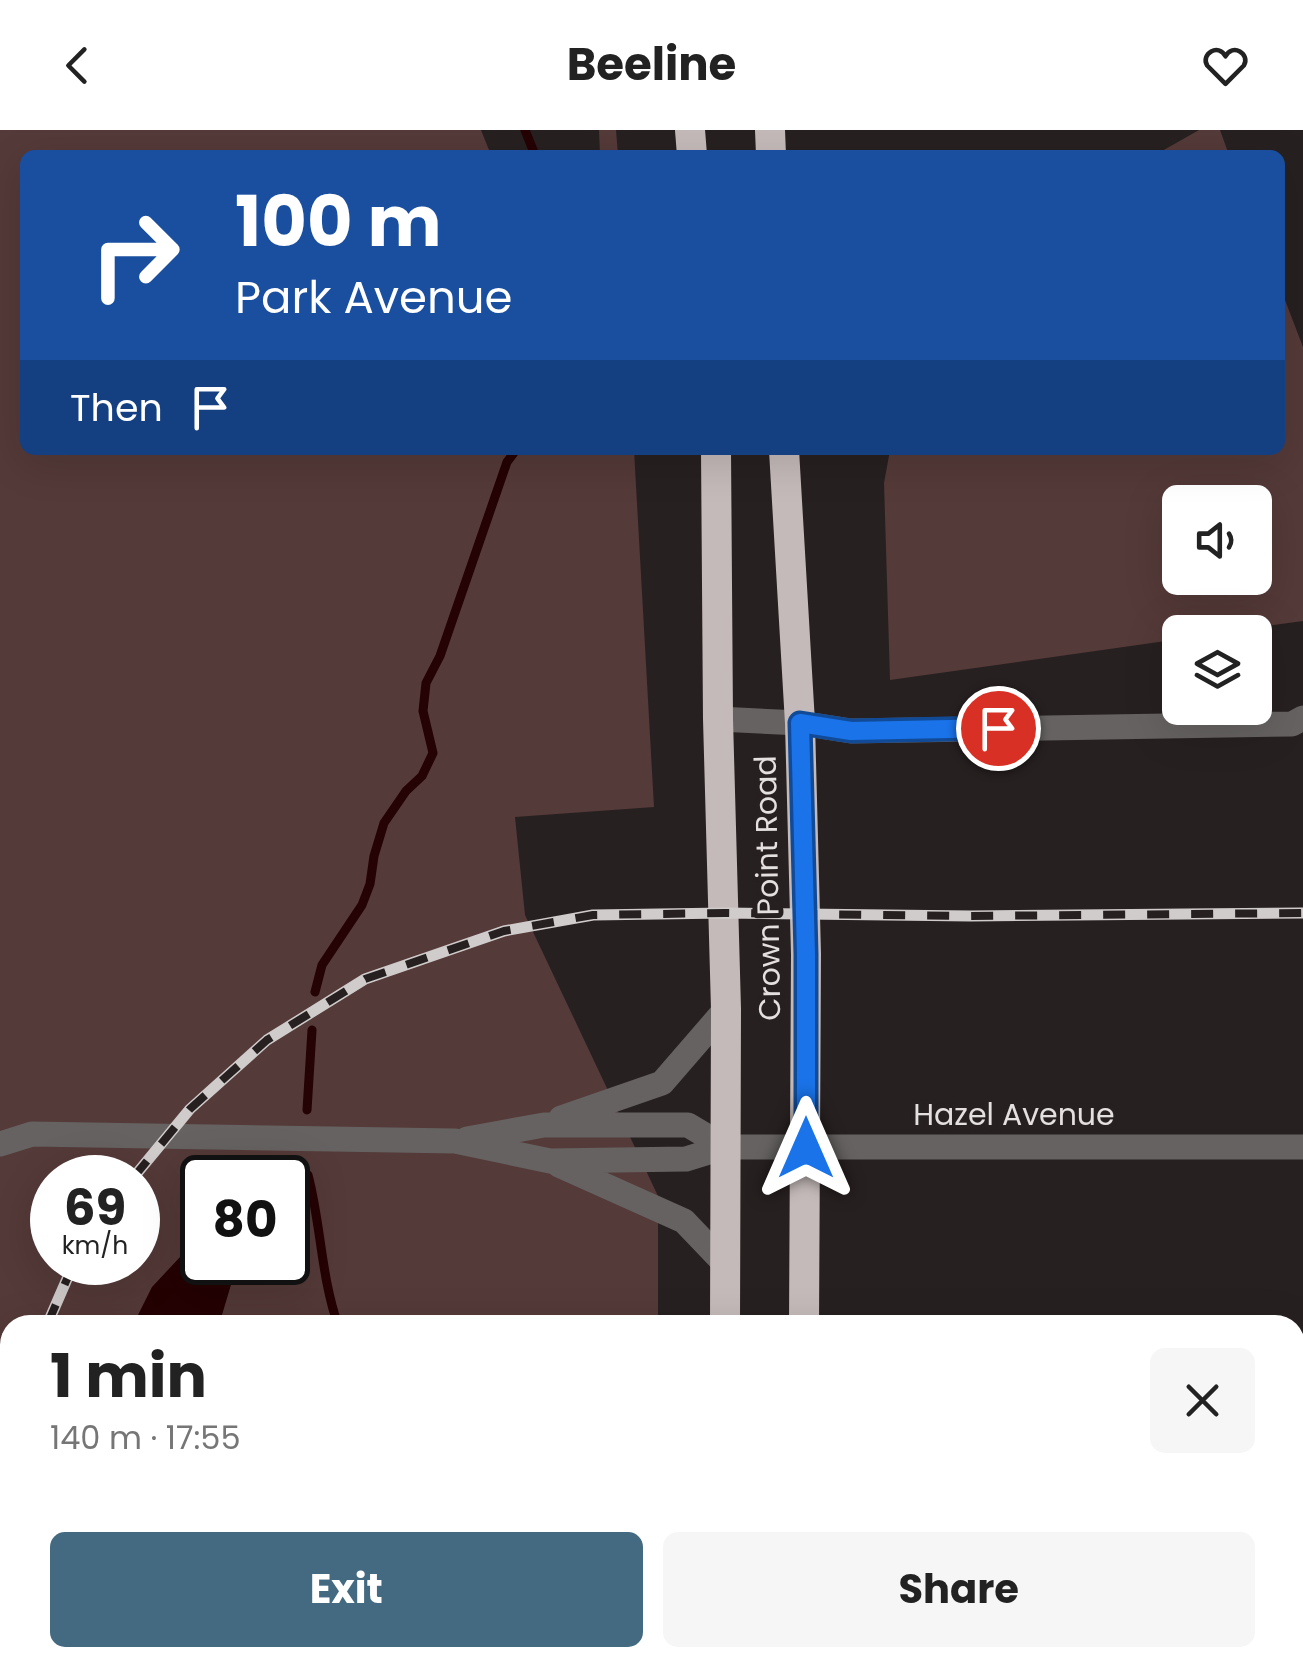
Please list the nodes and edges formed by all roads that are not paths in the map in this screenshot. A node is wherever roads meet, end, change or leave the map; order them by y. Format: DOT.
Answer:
graph roads {
  1 [pos="716,455"];
  2 [pos="784,455"];
  3 [pos="1303,718"];
  4 [pos="718,719"];
  5 [pos="800,723"];
  6 [pos="726,1008"];
  7 [pos="544,1124"];
  8 [pos="455,1141"];
  9 [pos="0,1144"];
  10 [pos="725,1147"];
  11 [pos="1303,1147"];
  12 [pos="806,1148"];
  13 [pos="550,1161"];
  14 [pos="725,1264"];
  15 [pos="724,1315"];
  16 [pos="804,1315"];
  1 -- 4 [label="highway, Crown Point Road"];
  2 -- 5 [label="highway, Crown Point Road"];
  3 -- 5 [label="street"];
  4 -- 5 [label="street"];
  4 -- 6 [label="highway, Crown Point Road"];
  5 -- 12 [label="highway, Crown Point Road"];
  6 -- 7 [label="street"];
  6 -- 10 [label="highway, Crown Point Road"];
  7 -- 8 [label="street"];
  7 -- 10 [label="street"];
  8 -- 9 [label="street"];
  8 -- 13 [label="street"];
  10 -- 12 [label="street, Hazel Avenue"];
  10 -- 13 [label="street"];
  10 -- 14 [label="highway, Crown Point Road"];
  11 -- 12 [label="street, Hazel Avenue"];
  12 -- 16 [label="highway, Crown Point Road"];
  13 -- 14 [label="street"];
  14 -- 15 [label="highway, Crown Point Road"];
}
